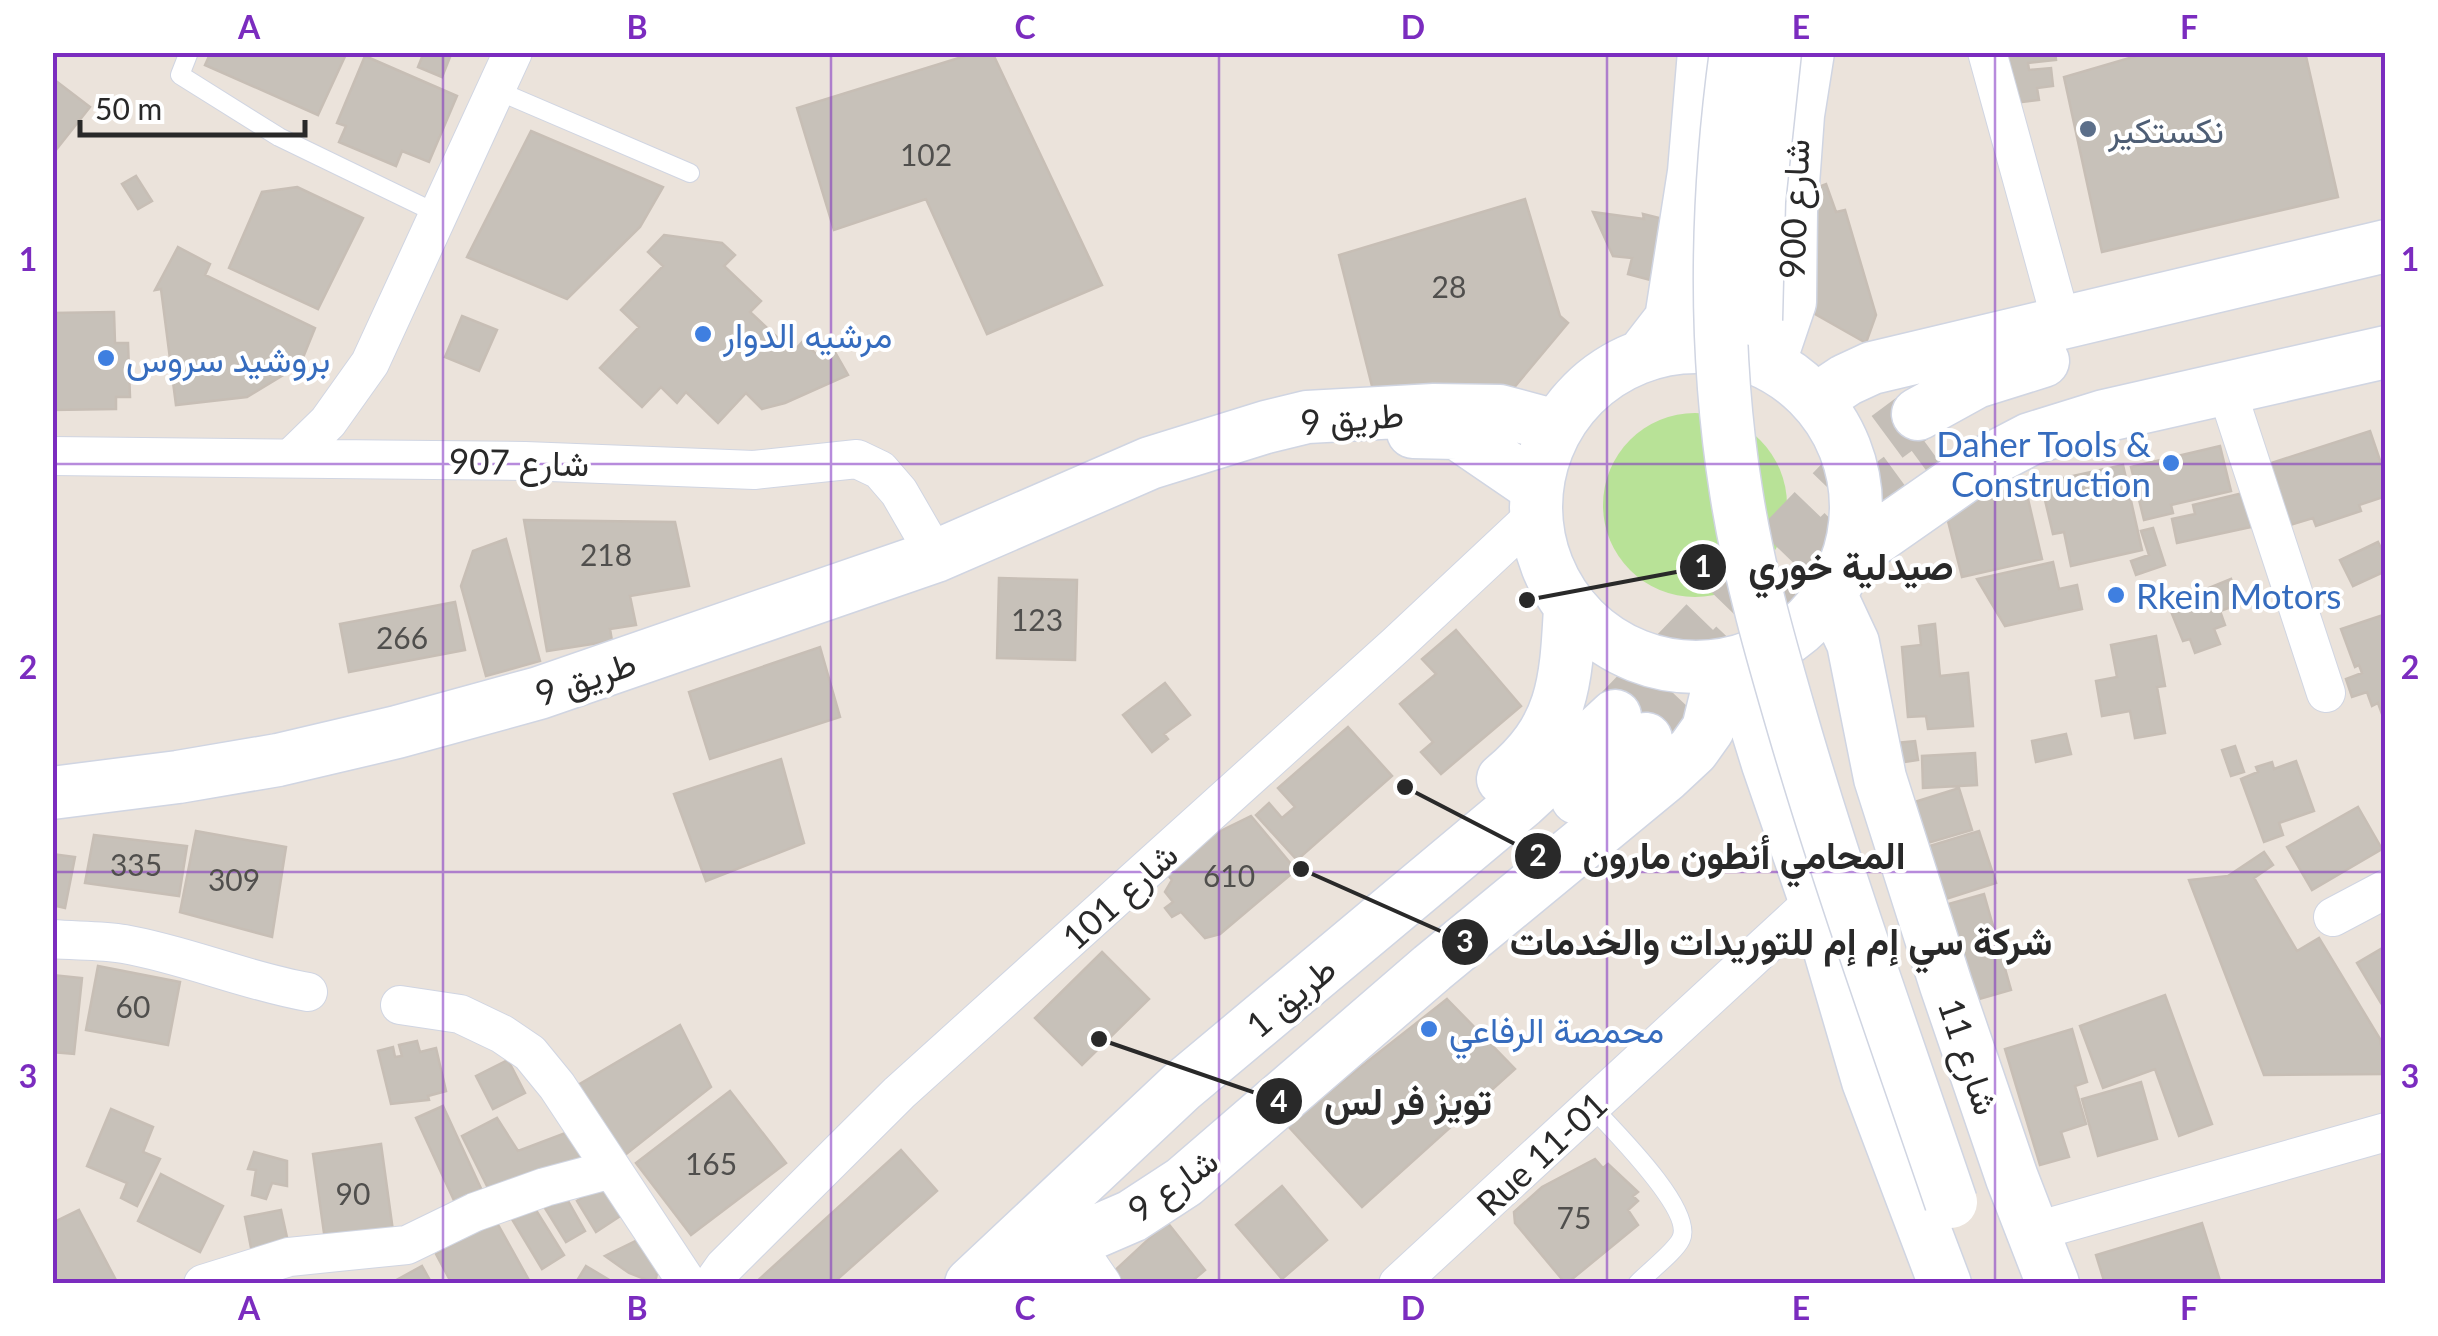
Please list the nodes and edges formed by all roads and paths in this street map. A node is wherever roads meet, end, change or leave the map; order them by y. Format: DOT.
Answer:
graph roads {
  1 [pos="189,52"];
  2 [pos="513,52"];
  3 [pos="1704,52"];
  4 [pos="1736,52"];
  5 [pos="1775,52"];
  6 [pos="1808,52"];
  7 [pos="1987,52"];
  8 [pos="496,90"];
  9 [pos="690,173"];
  10 [pos="438,214"];
  11 [pos="2386,246"];
  12 [pos="2386,282"];
  13 [pos="2386,315"];
  14 [pos="2062,324"];
  15 [pos="1647,350"];
  16 [pos="2386,352"];
  17 [pos="1769,364"];
  18 [pos="2236,369"];
  19 [pos="1816,400"];
  20 [pos="1556,426"];
  21 [pos="52,456"];
  22 [pos="290,458"];
  23 [pos="1098,488"];
  24 [pos="1535,501"];
  25 [pos="936,556"];
  26 [pos="1840,576"];
  27 [pos="1570,608"];
  28 [pos="1730,665"];
  29 [pos="2326,694"];
  30 [pos="1630,727"];
  31 [pos="52,793"];
  32 [pos="2386,888"];
  33 [pos="1815,900"];
  34 [pos="2332,917"];
  35 [pos="52,939"];
  36 [pos="308,992"];
  37 [pos="400,1005"];
  38 [pos="1591,1106"];
  39 [pos="2386,1132"];
  40 [pos="612,1169"];
  41 [pos="1968,1198"];
  42 [pos="2033,1232"];
  43 [pos="1081,1242"];
  44 [pos="203,1284"];
  45 [pos="688,1284"];
  46 [pos="712,1284"];
  47 [pos="971,1284"];
  48 [pos="1037,1284"];
  49 [pos="1398,1284"];
  50 [pos="1637,1284"];
  51 [pos="1946,1284"];
  52 [pos="1982,1284"];
  53 [pos="2022,1284"];
  54 [pos="2054,1284"];
  1 -- 10 [label="lane"];
  2 -- 8 [label="street"];
  3 -- 15 [label="street"];
  4 -- 41 [label="street, bridge"];
  5 -- 41 [label="street, bridge"];
  6 -- 17 [label="street, شارع 900"];
  7 -- 14 [label="street"];
  8 -- 9 [label="lane"];
  8 -- 10 [label="street"];
  10 -- 22 [label="street"];
  11 -- 14 [label="street"];
  12 -- 18 [label="street"];
  13 -- 18 [label="street"];
  14 -- 19 [label="street"];
  15 -- 17 [label="street"];
  15 -- 20 [label="street"];
  16 -- 18 [label="street"];
  17 -- 19 [label="street"];
  18 -- 26 [label="street"];
  18 -- 29 [label="street"];
  19 -- 26 [label="street"];
  20 -- 23 [label="street, طريق 9"];
  20 -- 24 [label="street"];
  21 -- 22 [label="street, شارع 907"];
  22 -- 25 [label="street, شارع 907"];
  23 -- 24 [label="street, طريق 9"];
  23 -- 25 [label="street, طريق 9"];
  24 -- 27 [label="street"];
  24 -- 46 [label="street, شارع 101"];
  25 -- 31 [label="street, طريق 9"];
  26 -- 28 [label="street"];
  26 -- 42 [label="street, شارع 11"];
  27 -- 28 [label="street"];
  27 -- 43 [label="street, شارع 9"];
  28 -- 33 [label="street"];
  28 -- 43 [label="street, شارع 9"];
  30 -- 43 [label="street"];
  32 -- 34 [label="street"];
  33 -- 38 [label="street, Rue 11-01"];
  33 -- 51 [label="street"];
  35 -- 36 [label="street"];
  37 -- 40 [label="street"];
  38 -- 49 [label="street, Rue 11-01"];
  38 -- 50 [label="lane"];
  39 -- 42 [label="street"];
  40 -- 44 [label="street"];
  40 -- 45 [label="street"];
  41 -- 52 [label="street"];
  41 -- 53 [label="street"];
  42 -- 54 [label="street, شارع 11"];
  43 -- 47 [label="street"];
  43 -- 48 [label="street, شارع 9"];
}
